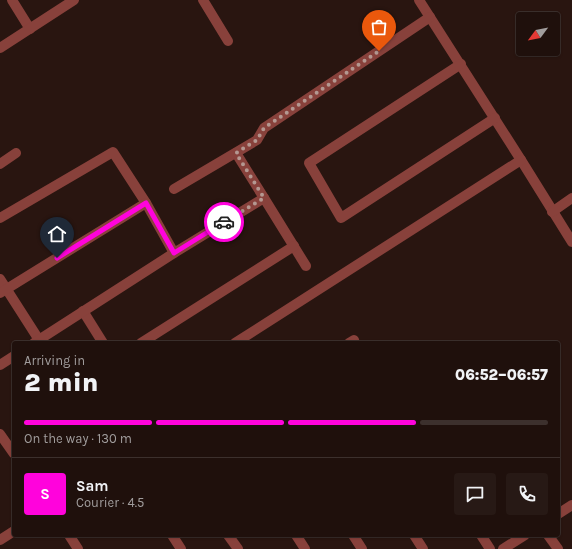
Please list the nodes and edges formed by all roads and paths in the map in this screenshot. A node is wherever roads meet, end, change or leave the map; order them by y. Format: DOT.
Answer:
graph roads {
  1 [pos="12,0"];
  2 [pos="74,0"];
  3 [pos="202,0"];
  4 [pos="419,0"];
  5 [pos="430,17"];
  6 [pos="30,29"];
  7 [pos="228,41"];
  8 [pos="0,48"];
  9 [pos="460,64"];
  10 [pos="495,118"];
  11 [pos="16,153"];
  12 [pos="236,153"];
  13 [pos="521,160"];
  14 [pos="0,164"];
  15 [pos="174,189"];
  16 [pos="264,198"];
  17 [pos="572,198"];
  18 [pos="146,203"];
  19 [pos="552,212"];
  20 [pos="0,218"];
  21 [pos="572,242"];
  22 [pos="294,246"];
  23 [pos="174,253"];
  24 [pos="306,266"];
  25 [pos="0,279"];
  26 [pos="3,291"];
  27 [pos="83,311"];
  28 [pos="37,341"];
  29 [pos="39,341"];
  30 [pos="102,341"];
  31 [pos="144,341"];
  32 [pos="238,341"];
  33 [pos="12,357"];
  34 [pos="0,365"];
  35 [pos="0,434"];
  36 [pos="12,451"];
  37 [pos="572,505"];
  38 [pos="560,511"];
  39 [pos="12,532"];
  40 [pos="70,537"];
  41 [pos="173,537"];
  42 [pos="229,537"];
  43 [pos="297,537"];
  44 [pos="354,537"];
  45 [pos="415,537"];
  46 [pos="482,537"];
  47 [pos="522,537"];
  48 [pos="549,537"];
  49 [pos="0,540"];
  50 [pos="78,549"];
  51 [pos="181,549"];
  52 [pos="238,549"];
  53 [pos="306,549"];
  54 [pos="362,549"];
  55 [pos="423,549"];
  56 [pos="490,549"];
  57 [pos="503,549"];
  58 [pos="558,549"];
  1 -- 6 [label="street"];
  2 -- 6 [label="street"];
  3 -- 7 [label="street"];
  4 -- 5 [label="street"];
  5 -- 9 [label="street"];
  5 -- 12 [label="street"];
  6 -- 8 [label="street"];
  9 -- 10 [label="street"];
  9 -- 10 [label="street"];
  10 -- 13 [label="street"];
  11 -- 14 [label="street"];
  12 -- 15 [label="street"];
  12 -- 16 [label="street"];
  13 -- 19 [label="street"];
  13 -- 32 [label="street"];
  16 -- 22 [label="street"];
  16 -- 23 [label="street"];
  17 -- 19 [label="street"];
  18 -- 20 [label="street"];
  18 -- 23 [label="street"];
  18 -- 26 [label="street"];
  19 -- 21 [label="street"];
  22 -- 24 [label="street"];
  22 -- 31 [label="street"];
  23 -- 27 [label="street"];
  25 -- 26 [label="street"];
  26 -- 28 [label="street"];
  27 -- 29 [label="street"];
  27 -- 30 [label="street"];
  33 -- 34 [label="street"];
  35 -- 36 [label="street"];
  37 -- 38 [label="street"];
  39 -- 49 [label="street"];
  40 -- 50 [label="street"];
  41 -- 51 [label="street"];
  42 -- 52 [label="street"];
  43 -- 53 [label="street"];
  44 -- 54 [label="street"];
  45 -- 55 [label="street"];
  46 -- 56 [label="street"];
  47 -- 57 [label="street"];
  48 -- 58 [label="street"];
}
